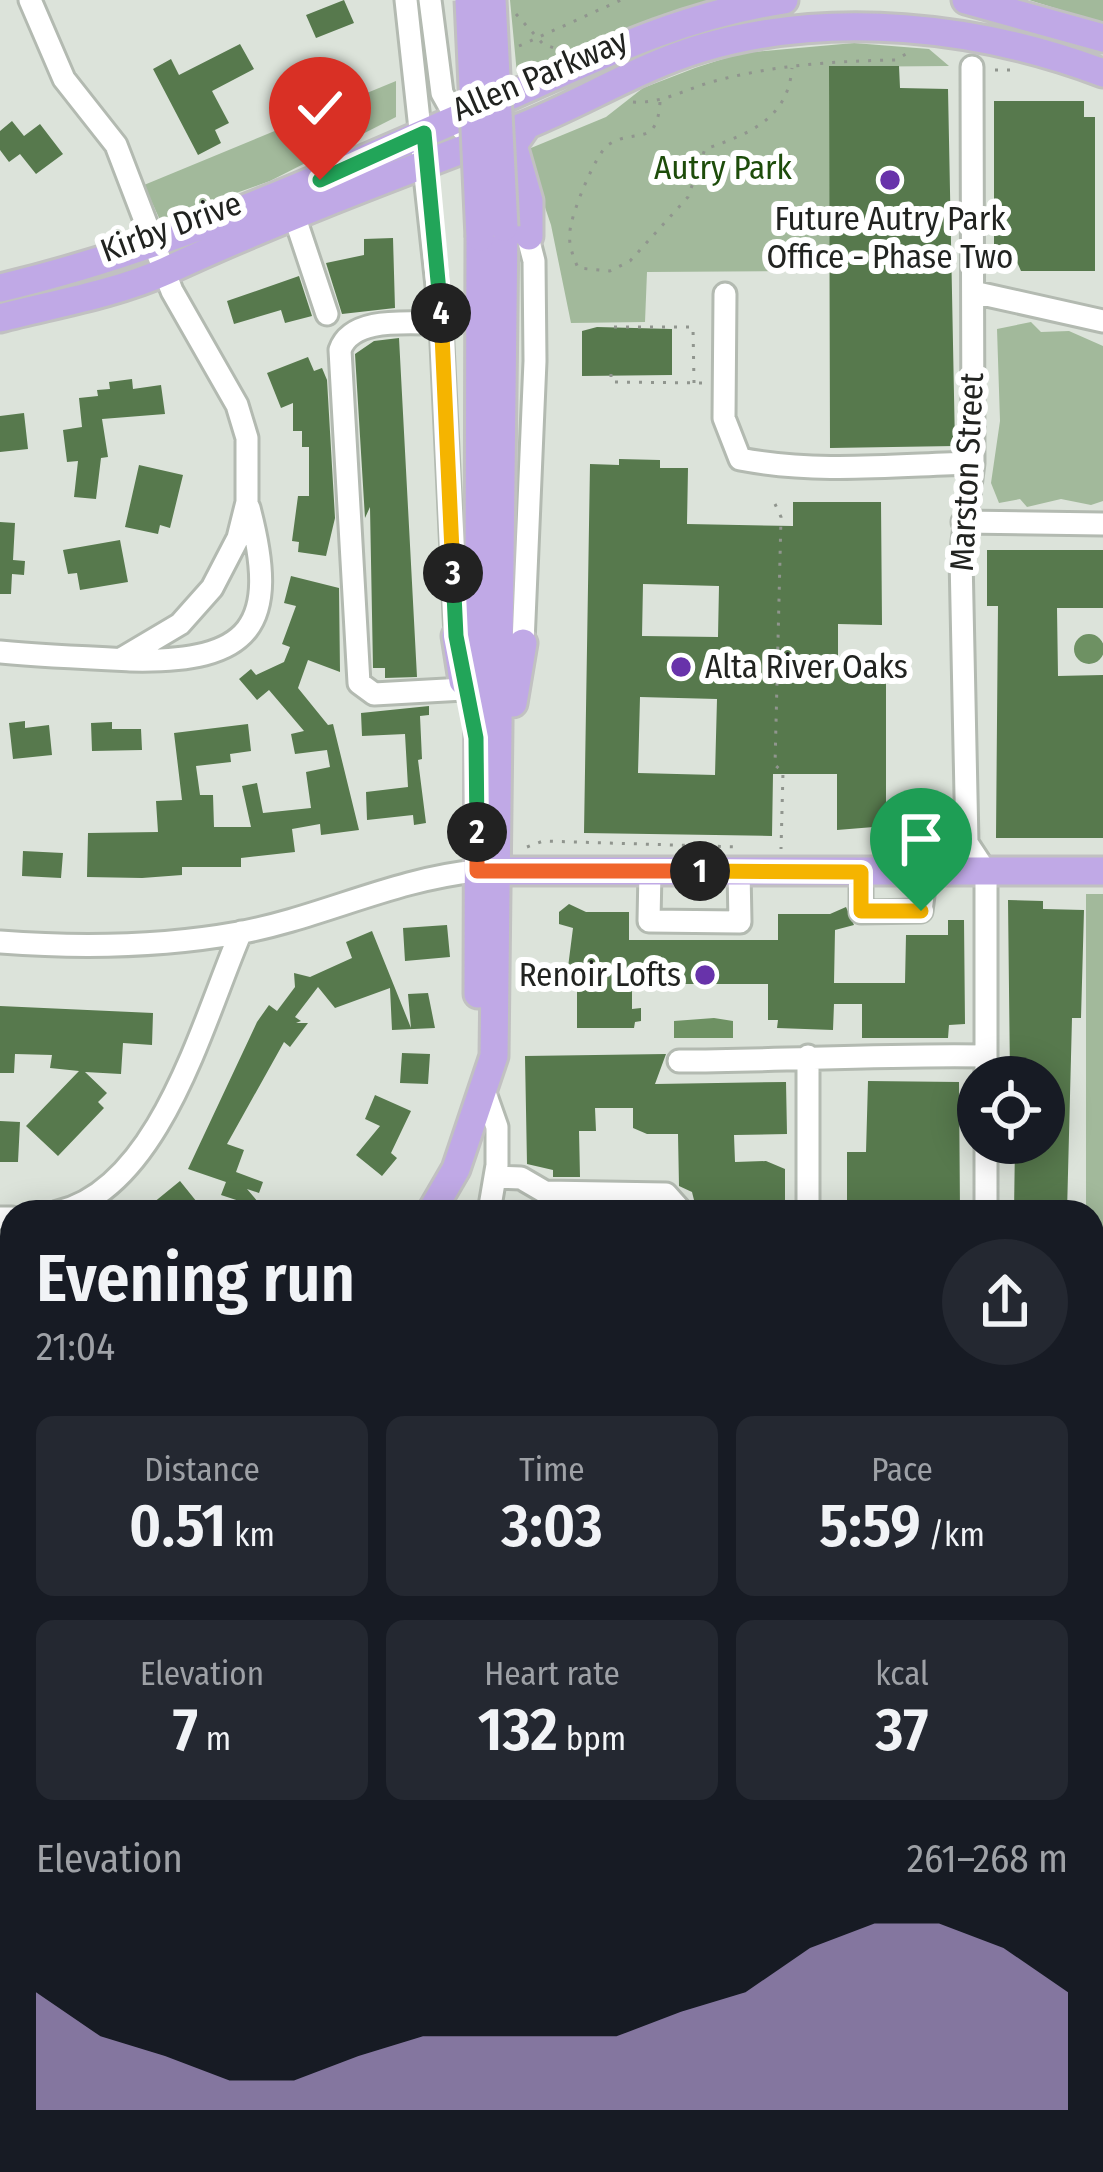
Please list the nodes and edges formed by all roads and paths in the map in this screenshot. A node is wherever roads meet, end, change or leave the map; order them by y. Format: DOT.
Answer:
graph roads {
  1 [pos="30,0"];
  2 [pos="406,0"];
  3 [pos="430,0"];
  4 [pos="469,0"];
  5 [pos="492,0"];
  6 [pos="622,0"];
  7 [pos="784,0"];
  8 [pos="966,0"];
  9 [pos="519,16"];
  10 [pos="950,33"];
  11 [pos="538,38"];
  12 [pos="1103,38"];
  13 [pos="919,47"];
  14 [pos="516,48"];
  15 [pos="1027,48"];
  16 [pos="792,66"];
  17 [pos="973,67"];
  18 [pos="1103,73"];
  19 [pos="661,100"];
  20 [pos="627,101"];
  21 [pos="456,119"];
  22 [pos="527,124"];
  23 [pos="472,144"];
  24 [pos="426,147"];
  25 [pos="295,218"];
  26 [pos="504,233"];
  27 [pos="155,244"];
  28 [pos="165,272"];
  29 [pos="0,287"];
  30 [pos="973,292"];
  31 [pos="725,294"];
  32 [pos="327,314"];
  33 [pos="0,318"];
  34 [pos="1103,321"];
  35 [pos="442,323"];
  36 [pos="614,327"];
  37 [pos="611,374"];
  38 [pos="694,383"];
  39 [pos="724,383"];
  40 [pos="973,463"];
  41 [pos="247,502"];
  42 [pos="775,504"];
  43 [pos="963,522"];
  44 [pos="1103,524"];
  45 [pos="456,636"];
  46 [pos="523,644"];
  47 [pos="0,652"];
  48 [pos="121,659"];
  49 [pos="464,689"];
  50 [pos="476,738"];
  51 [pos="498,790"];
  52 [pos="526,848"];
  53 [pos="781,851"];
  54 [pos="740,859"];
  55 [pos="487,870"];
  56 [pos="650,871"];
  57 [pos="1103,871"];
  58 [pos="861,872"];
  59 [pos="926,872"];
  60 [pos="986,872"];
  61 [pos="241,932"];
  62 [pos="0,942"];
  63 [pos="808,1056"];
  64 [pos="986,1056"];
  65 [pos="679,1061"];
  66 [pos="957,1064"];
  67 [pos="485,1088"];
  68 [pos="986,1164"];
  69 [pos="494,1177"];
  70 [pos="88,1200"];
  71 [pos="438,1200"];
  72 [pos="491,1200"];
  73 [pos="675,1200"];
  74 [pos="808,1200"];
  75 [pos="986,1200"];
  1 -- 27 [label="street"];
  2 -- 24 [label="street"];
  3 -- 21 [label="street"];
  4 -- 26 [label="main road, bridge"];
  5 -- 26 [label="main road, bridge"];
  6 -- 11 [label="path"];
  7 -- 21 [label="main road, Allen Parkway"];
  8 -- 12 [label="main road"];
  9 -- 11 [label="path"];
  10 -- 15 [label="main road, Allen Parkway"];
  10 -- 17 [label="street"];
  10 -- 22 [label="main road, Allen Parkway"];
  11 -- 14 [label="path"];
  13 -- 16 [label="path"];
  15 -- 17 [label="street"];
  15 -- 18 [label="main road, Allen Parkway"];
  16 -- 19 [label="path"];
  16 -- 19 [label="path"];
  17 -- 30 [label="street, Marston Street"];
  19 -- 20 [label="path"];
  21 -- 23 [label="street"];
  21 -- 24 [label="main road, Allen Parkway"];
  22 -- 23 [label="main road, Allen Parkway"];
  22 -- 26 [label="main road"];
  23 -- 24 [label="main road, Allen Parkway"];
  23 -- 26 [label="street"];
  24 -- 25 [label="main road, Kirby Drive"];
  24 -- 27 [label="main road, Kirby Drive"];
  24 -- 35 [label="street"];
  25 -- 28 [label="main road, Kirby Drive"];
  25 -- 32 [label="street"];
  26 -- 46 [label="street"];
  26 -- 50 [label="main road"];
  26 -- 51 [label="main road"];
  27 -- 28 [label="street"];
  27 -- 29 [label="main road, Kirby Drive"];
  28 -- 33 [label="main road, Kirby Drive"];
  28 -- 41 [label="street"];
  30 -- 34 [label="street"];
  30 -- 40 [label="street, Marston Street"];
  31 -- 39 [label="street"];
  35 -- 45 [label="street"];
  35 -- 49 [label="street"];
  36 -- 38 [label="path"];
  37 -- 38 [label="path"];
  38 -- 39 [label="path"];
  39 -- 40 [label="street"];
  40 -- 43 [label="street, Marston Street"];
  41 -- 48 [label="street"];
  41 -- 48 [label="street"];
  42 -- 53 [label="path"];
  43 -- 44 [label="street"];
  43 -- 60 [label="street, Marston Street"];
  45 -- 49 [label="main road"];
  46 -- 51 [label="main road"];
  47 -- 48 [label="street"];
  49 -- 50 [label="main road"];
  50 -- 55 [label="main road"];
  51 -- 55 [label="main road"];
  52 -- 54 [label="path"];
  54 -- 56 [label="main road"];
  54 -- 56 [label="street"];
  54 -- 58 [label="main road"];
  55 -- 56 [label="main road"];
  55 -- 61 [label="street"];
  55 -- 67 [label="main road"];
  57 -- 60 [label="main road"];
  58 -- 59 [label="main road"];
  58 -- 59 [label="street"];
  59 -- 60 [label="main road"];
  60 -- 64 [label="street, Marston Street"];
  61 -- 62 [label="street"];
  61 -- 70 [label="street"];
  63 -- 65 [label="street"];
  63 -- 66 [label="street"];
  63 -- 74 [label="street"];
  67 -- 69 [label="street"];
  67 -- 71 [label="main road"];
  68 -- 75 [label="street"];
  69 -- 72 [label="street"];
  69 -- 73 [label="street"];
}
